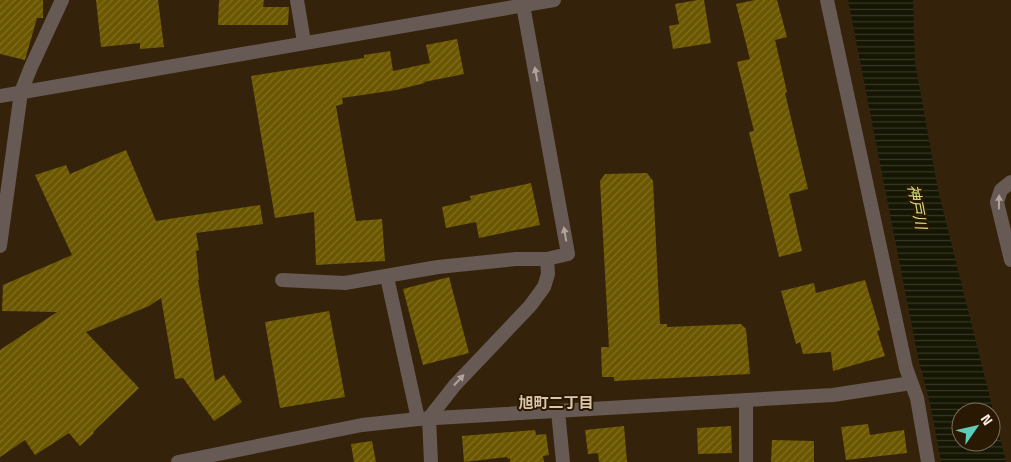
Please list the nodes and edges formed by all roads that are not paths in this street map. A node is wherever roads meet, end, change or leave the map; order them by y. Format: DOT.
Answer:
graph roads {
  1 [pos="62,0"];
  2 [pos="297,0"];
  3 [pos="554,0"];
  4 [pos="827,0"];
  5 [pos="523,5"];
  6 [pos="304,42"];
  7 [pos="22,92"];
  8 [pos="0,96"];
  9 [pos="1011,182"];
  10 [pos="0,246"];
  11 [pos="547,259"];
  12 [pos="1011,260"];
  13 [pos="386,276"];
  14 [pos="282,280"];
  15 [pos="911,383"];
  16 [pos="746,400"];
  17 [pos="558,411"];
  18 [pos="423,419"];
  19 [pos="178,462"];
  20 [pos="431,462"];
  21 [pos="563,462"];
  22 [pos="746,462"];
  23 [pos="928,462"];
  1 -- 7 [label="street"];
  2 -- 6 [label="street"];
  3 -- 5 [label="street"];
  4 -- 15 [label="street"];
  5 -- 6 [label="street"];
  11 -- 5 [label="street, one-way"];
  6 -- 7 [label="street"];
  7 -- 8 [label="street"];
  7 -- 10 [label="street"];
  12 -- 9 [label="street, one-way"];
  11 -- 13 [label="street"];
  18 -- 11 [label="street, one-way"];
  13 -- 14 [label="street"];
  13 -- 18 [label="street"];
  15 -- 16 [label="street"];
  15 -- 23 [label="street"];
  16 -- 17 [label="street"];
  16 -- 22 [label="street"];
  17 -- 18 [label="street"];
  17 -- 21 [label="street"];
  18 -- 19 [label="street"];
  18 -- 20 [label="street"];
}
